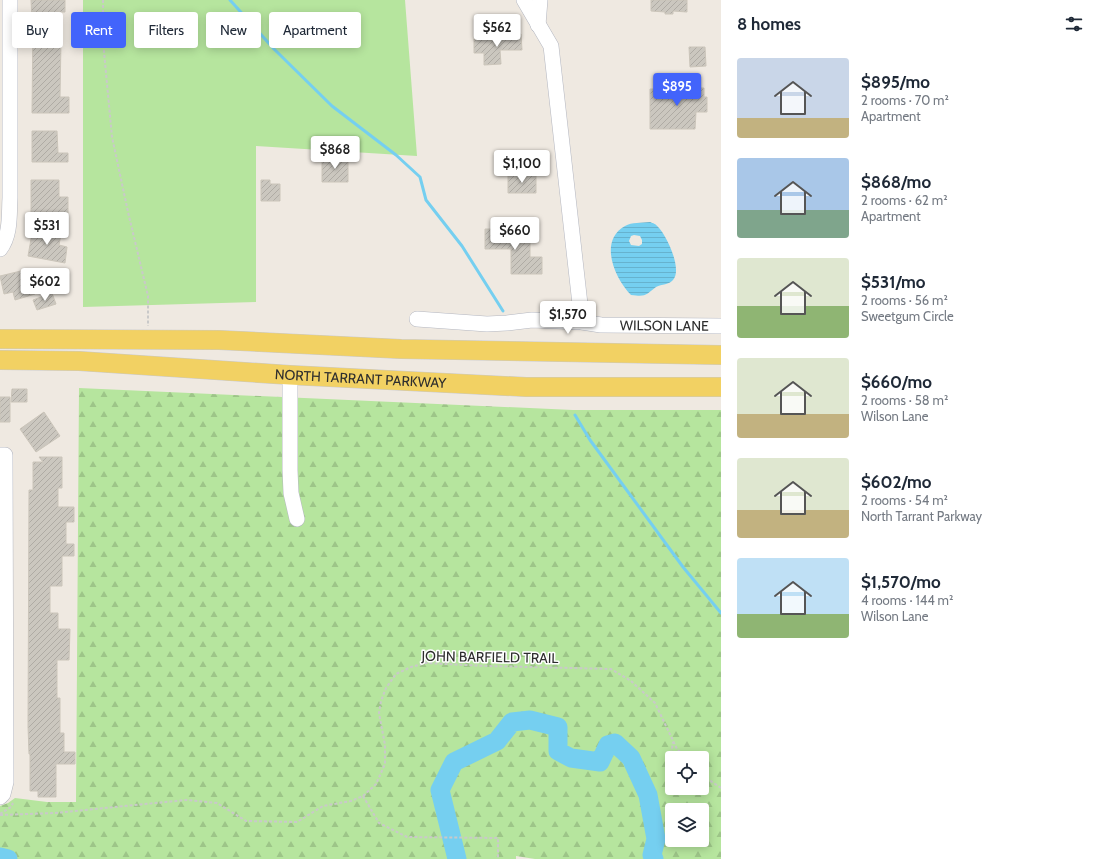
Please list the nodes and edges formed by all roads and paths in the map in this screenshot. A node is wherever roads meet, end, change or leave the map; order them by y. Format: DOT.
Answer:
graph roads {
  1 [pos="10,0"];
  2 [pos="102,0"];
  3 [pos="524,0"];
  4 [pos="540,0"];
  5 [pos="538,25"];
  6 [pos="0,248"];
  7 [pos="417,319"];
  8 [pos="582,322"];
  9 [pos="721,326"];
  10 [pos="0,339"];
  11 [pos="149,339"];
  12 [pos="721,355"];
  13 [pos="0,360"];
  14 [pos="290,375"];
  15 [pos="721,387"];
  16 [pos="3,455"];
  17 [pos="297,519"];
  18 [pos="673,741"];
  19 [pos="672,751"];
  20 [pos="679,751"];
  21 [pos="709,780"];
  22 [pos="721,788"];
  23 [pos="363,796"];
  24 [pos="0,797"];
  25 [pos="0,815"];
  26 [pos="498,859"];
  1 -- 6 [label="street"];
  2 -- 11 [label="path"];
  3 -- 5 [label="street"];
  4 -- 5 [label="street"];
  5 -- 8 [label="street"];
  7 -- 8 [label="street, WILSON LANE"];
  8 -- 9 [label="street, WILSON LANE"];
  10 -- 11 [label="main road"];
  11 -- 12 [label="main road"];
  13 -- 14 [label="main road, NORTH TARRANT PARKWAY"];
  14 -- 15 [label="main road, NORTH TARRANT PARKWAY"];
  14 -- 17 [label="street"];
  16 -- 24 [label="street"];
  18 -- 19 [label="path"];
  18 -- 20 [label="path, JOHN BARFIELD TRAIL"];
  18 -- 23 [label="path, JOHN BARFIELD TRAIL"];
  21 -- 22 [label="path"];
  23 -- 25 [label="path, JOHN BARFIELD TRAIL"];
  23 -- 26 [label="path"];
}
